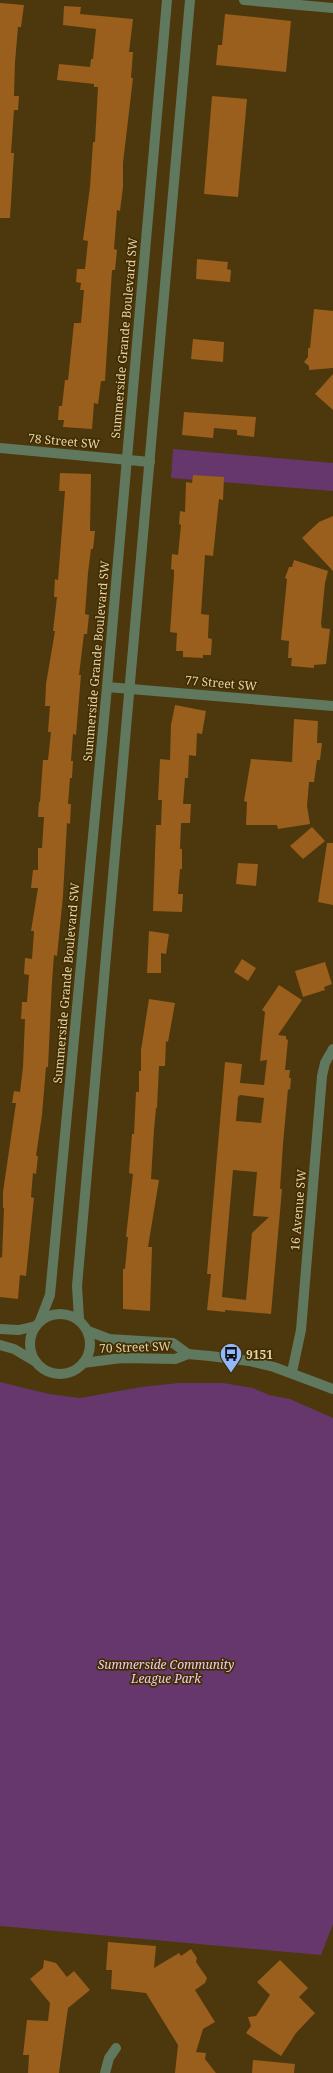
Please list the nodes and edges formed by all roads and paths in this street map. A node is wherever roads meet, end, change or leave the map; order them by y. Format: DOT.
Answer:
graph roads {
  1 [pos="167,0"];
  2 [pos="190,0"];
  3 [pos="244,0"];
  4 [pos="333,8"];
  5 [pos="0,448"];
  6 [pos="127,460"];
  7 [pos="150,462"];
  8 [pos="107,687"];
  9 [pos="131,689"];
  10 [pos="333,706"];
  11 [pos="333,1050"];
  12 [pos="79,1319"];
  13 [pos="38,1324"];
  14 [pos="0,1329"];
  15 [pos="88,1331"];
  16 [pos="0,1345"];
  17 [pos="188,1354"];
  18 [pos="37,1362"];
  19 [pos="83,1363"];
  20 [pos="292,1372"];
  21 [pos="333,1389"];
  22 [pos="116,2048"];
  23 [pos="105,2073"];
  1 -- 6 [label="street, Summerside Grande Boulevard SW"];
  2 -- 7 [label="street"];
  3 -- 4 [label="street"];
  5 -- 6 [label="street, 78 Street SW"];
  6 -- 7 [label="street, 78 Street SW"];
  6 -- 8 [label="street, Summerside Grande Boulevard SW"];
  7 -- 9 [label="street"];
  8 -- 9 [label="street, 77 Street SW"];
  8 -- 13 [label="street, Summerside Grande Boulevard SW"];
  9 -- 10 [label="street, 77 Street SW"];
  9 -- 12 [label="street"];
  11 -- 20 [label="street, 16 Avenue SW"];
  12 -- 13 [label="street"];
  12 -- 15 [label="street"];
  13 -- 14 [label="street"];
  13 -- 18 [label="street"];
  15 -- 17 [label="street, 70 Street SW"];
  15 -- 19 [label="street"];
  16 -- 18 [label="street"];
  17 -- 19 [label="street, 70 Street SW"];
  17 -- 20 [label="street, 70 Street SW"];
  18 -- 19 [label="street"];
  20 -- 21 [label="street, 70 Street SW"];
  22 -- 23 [label="street"];
}
